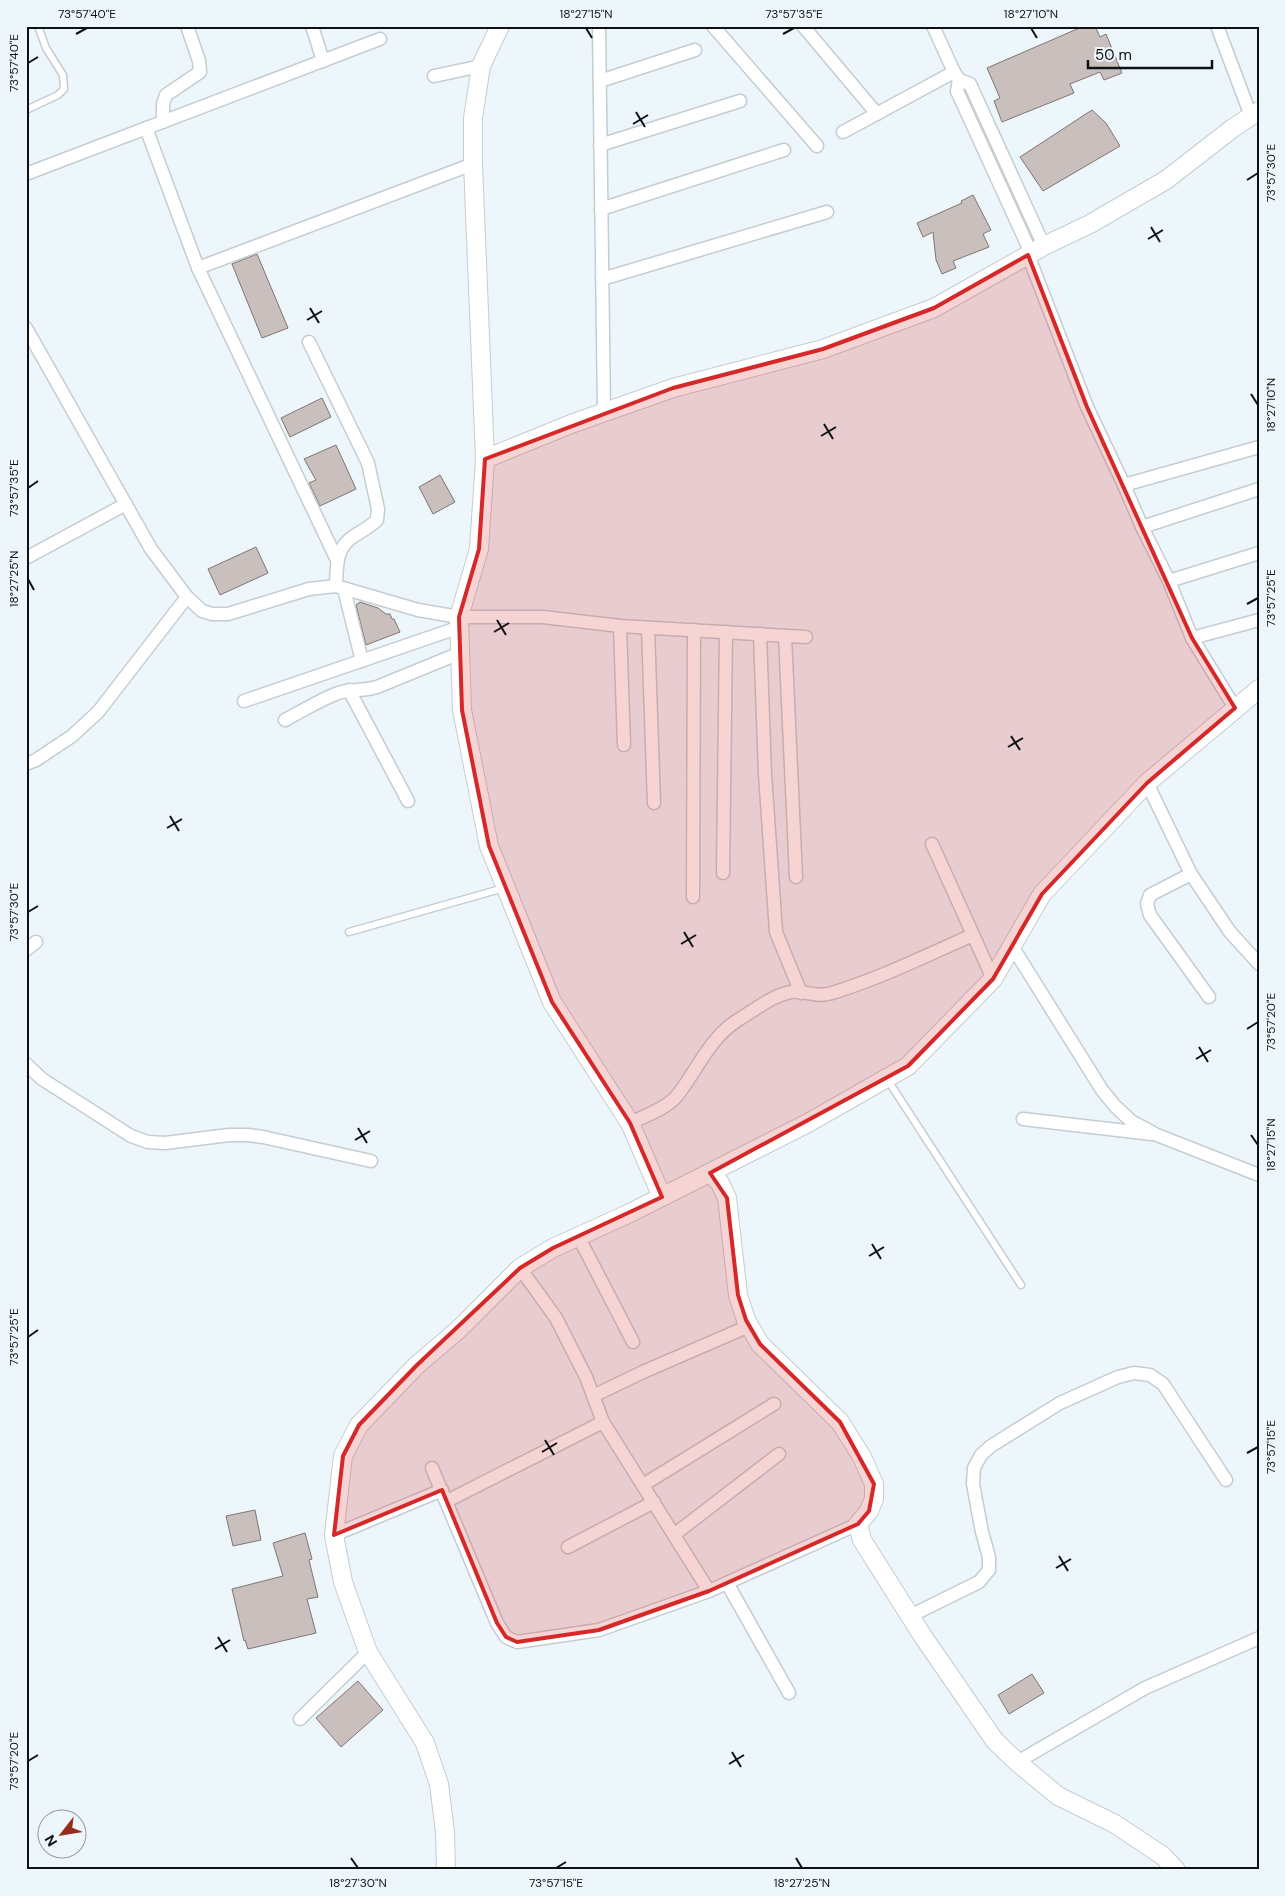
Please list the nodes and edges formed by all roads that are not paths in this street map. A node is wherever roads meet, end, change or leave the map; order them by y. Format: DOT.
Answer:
graph roads {
  1 [pos="38,26"];
  2 [pos="187,26"];
  3 [pos="312,26"];
  4 [pos="500,26"];
  5 [pos="599,26"];
  6 [pos="714,26"];
  7 [pos="804,26"];
  8 [pos="933,26"];
  9 [pos="1217,26"];
  10 [pos="380,39"];
  11 [pos="696,50"];
  12 [pos="323,61"];
  13 [pos="481,66"];
  14 [pos="434,76"];
  15 [pos="957,76"];
  16 [pos="600,81"];
  17 [pos="740,101"];
  18 [pos="26,110"];
  19 [pos="877,114"];
  20 [pos="1255,114"];
  21 [pos="163,122"];
  22 [pos="146,128"];
  23 [pos="843,132"];
  24 [pos="600,145"];
  25 [pos="817,146"];
  26 [pos="784,150"];
  27 [pos="473,164"];
  28 [pos="26,174"];
  29 [pos="601,209"];
  30 [pos="827,212"];
  31 [pos="1034,251"];
  32 [pos="198,268"];
  33 [pos="602,279"];
  34 [pos="26,328"];
  35 [pos="309,342"];
  36 [pos="604,413"];
  37 [pos="1259,447"];
  38 [pos="485,459"];
  39 [pos="1124,485"];
  40 [pos="1259,489"];
  41 [pos="126,504"];
  42 [pos="1142,528"];
  43 [pos="1259,553"];
  44 [pos="26,558"];
  45 [pos="337,560"];
  46 [pos="1169,581"];
  47 [pos="340,587"];
  48 [pos="187,597"];
  49 [pos="1259,620"];
  50 [pos="459,622"];
  51 [pos="620,626"];
  52 [pos="648,628"];
  53 [pos="694,630"];
  54 [pos="726,632"];
  55 [pos="760,634"];
  56 [pos="785,636"];
  57 [pos="806,637"];
  58 [pos="1192,638"];
  59 [pos="460,653"];
  60 [pos="362,661"];
  61 [pos="1259,689"];
  62 [pos="349,690"];
  63 [pos="244,701"];
  64 [pos="1235,708"];
  65 [pos="285,720"];
  66 [pos="624,745"];
  67 [pos="26,764"];
  68 [pos="1147,782"];
  69 [pos="408,801"];
  70 [pos="654,803"];
  71 [pos="932,844"];
  72 [pos="722,874"];
  73 [pos="1190,874"];
  74 [pos="796,877"];
  75 [pos="505,887"];
  76 [pos="694,897"];
  77 [pos="349,932"];
  78 [pos="973,935"];
  79 [pos="1012,946"];
  80 [pos="1259,964"];
  81 [pos="993,979"];
  82 [pos="801,993"];
  83 [pos="1209,997"];
  84 [pos="26,1064"];
  85 [pos="887,1078"];
  86 [pos="1022,1119"];
  87 [pos="630,1123"];
  88 [pos="1157,1135"];
  89 [pos="371,1161"];
  90 [pos="710,1173"];
  91 [pos="1259,1175"];
  92 [pos="662,1197"];
  93 [pos="578,1236"];
  94 [pos="520,1268"];
  95 [pos="1021,1285"];
  96 [pos="749,1326"];
  97 [pos="633,1342"];
  98 [pos="593,1396"];
  99 [pos="774,1404"];
  100 [pos="604,1422"];
  101 [pos="779,1454"];
  102 [pos="432,1468"];
  103 [pos="1226,1480"];
  104 [pos="643,1485"];
  105 [pos="445,1496"];
  106 [pos="654,1502"];
  107 [pos="858,1524"];
  108 [pos="675,1534"];
  109 [pos="334,1535"];
  110 [pos="568,1547"];
  111 [pos="727,1583"];
  112 [pos="709,1591"];
  113 [pos="910,1616"];
  114 [pos="1259,1638"];
  115 [pos="368,1652"];
  116 [pos="789,1693"];
  117 [pos="300,1719"];
  118 [pos="1017,1762"];
  119 [pos="446,1870"];
  120 [pos="1176,1870"];
  1 -- 18 [label="lane"];
  2 -- 21 [label="street"];
  3 -- 12 [label="street"];
  4 -- 13 [label="street"];
  5 -- 16 [label="street"];
  6 -- 25 [label="street"];
  7 -- 19 [label="street"];
  8 -- 15 [label="street"];
  9 -- 20 [label="street"];
  10 -- 12 [label="street"];
  11 -- 16 [label="street"];
  12 -- 21 [label="street"];
  13 -- 14 [label="street"];
  13 -- 27 [label="street"];
  15 -- 19 [label="street"];
  15 -- 31 [label="street"];
  16 -- 24 [label="street"];
  17 -- 24 [label="street"];
  19 -- 23 [label="street"];
  20 -- 31 [label="street"];
  21 -- 22 [label="street"];
  22 -- 28 [label="street"];
  22 -- 32 [label="street"];
  24 -- 29 [label="street"];
  26 -- 29 [label="street"];
  27 -- 32 [label="street"];
  27 -- 38 [label="street"];
  29 -- 33 [label="street"];
  30 -- 33 [label="street"];
  31 -- 36 [label="street"];
  31 -- 39 [label="street"];
  32 -- 45 [label="street"];
  33 -- 36 [label="street"];
  34 -- 41 [label="street"];
  35 -- 45 [label="street"];
  36 -- 38 [label="street"];
  37 -- 39 [label="street"];
  38 -- 50 [label="street"];
  39 -- 42 [label="street"];
  40 -- 42 [label="street"];
  41 -- 44 [label="street"];
  41 -- 48 [label="street"];
  42 -- 46 [label="street"];
  43 -- 46 [label="street"];
  45 -- 47 [label="street"];
  46 -- 58 [label="street"];
  47 -- 48 [label="street"];
  47 -- 50 [label="street"];
  47 -- 60 [label="street"];
  48 -- 67 [label="street"];
  49 -- 58 [label="street"];
  50 -- 51 [label="street"];
  50 -- 59 [label="street"];
  50 -- 60 [label="street"];
  51 -- 52 [label="street"];
  51 -- 66 [label="street"];
  52 -- 53 [label="street"];
  52 -- 70 [label="street"];
  53 -- 54 [label="street"];
  53 -- 76 [label="street"];
  54 -- 55 [label="street"];
  54 -- 72 [label="street"];
  55 -- 56 [label="street"];
  55 -- 82 [label="street"];
  56 -- 57 [label="street"];
  56 -- 74 [label="street"];
  58 -- 64 [label="street"];
  59 -- 62 [label="street"];
  59 -- 75 [label="street"];
  60 -- 63 [label="street"];
  61 -- 64 [label="street"];
  62 -- 65 [label="street"];
  62 -- 69 [label="street"];
  64 -- 68 [label="street"];
  68 -- 73 [label="street"];
  68 -- 79 [label="street"];
  71 -- 78 [label="street"];
  73 -- 80 [label="street"];
  73 -- 83 [label="street"];
  75 -- 77 [label="lane"];
  75 -- 87 [label="street"];
  78 -- 81 [label="street"];
  78 -- 82 [label="street"];
  79 -- 81 [label="street"];
  79 -- 88 [label="street"];
  81 -- 85 [label="street"];
  82 -- 87 [label="street"];
  84 -- 89 [label="street"];
  85 -- 90 [label="street"];
  85 -- 95 [label="lane"];
  86 -- 88 [label="street"];
  87 -- 92 [label="street"];
  88 -- 91 [label="street"];
  90 -- 92 [label="street"];
  90 -- 96 [label="street"];
  92 -- 93 [label="street"];
  93 -- 94 [label="street"];
  93 -- 97 [label="street"];
  94 -- 98 [label="street"];
  94 -- 109 [label="street"];
  96 -- 98 [label="street"];
  96 -- 107 [label="street"];
  98 -- 100 [label="street"];
  99 -- 104 [label="street"];
  100 -- 104 [label="street"];
  100 -- 105 [label="street"];
  101 -- 108 [label="street"];
  102 -- 105 [label="street"];
  103 -- 113 [label="street"];
  104 -- 106 [label="street"];
  105 -- 109 [label="street"];
  105 -- 112 [label="street"];
  106 -- 108 [label="street"];
  106 -- 110 [label="street"];
  107 -- 111 [label="street"];
  107 -- 113 [label="street"];
  108 -- 112 [label="street"];
  109 -- 115 [label="street"];
  111 -- 112 [label="street"];
  111 -- 116 [label="street"];
  113 -- 118 [label="street"];
  114 -- 118 [label="street"];
  115 -- 117 [label="street"];
  115 -- 119 [label="street"];
  118 -- 120 [label="street"];
}
